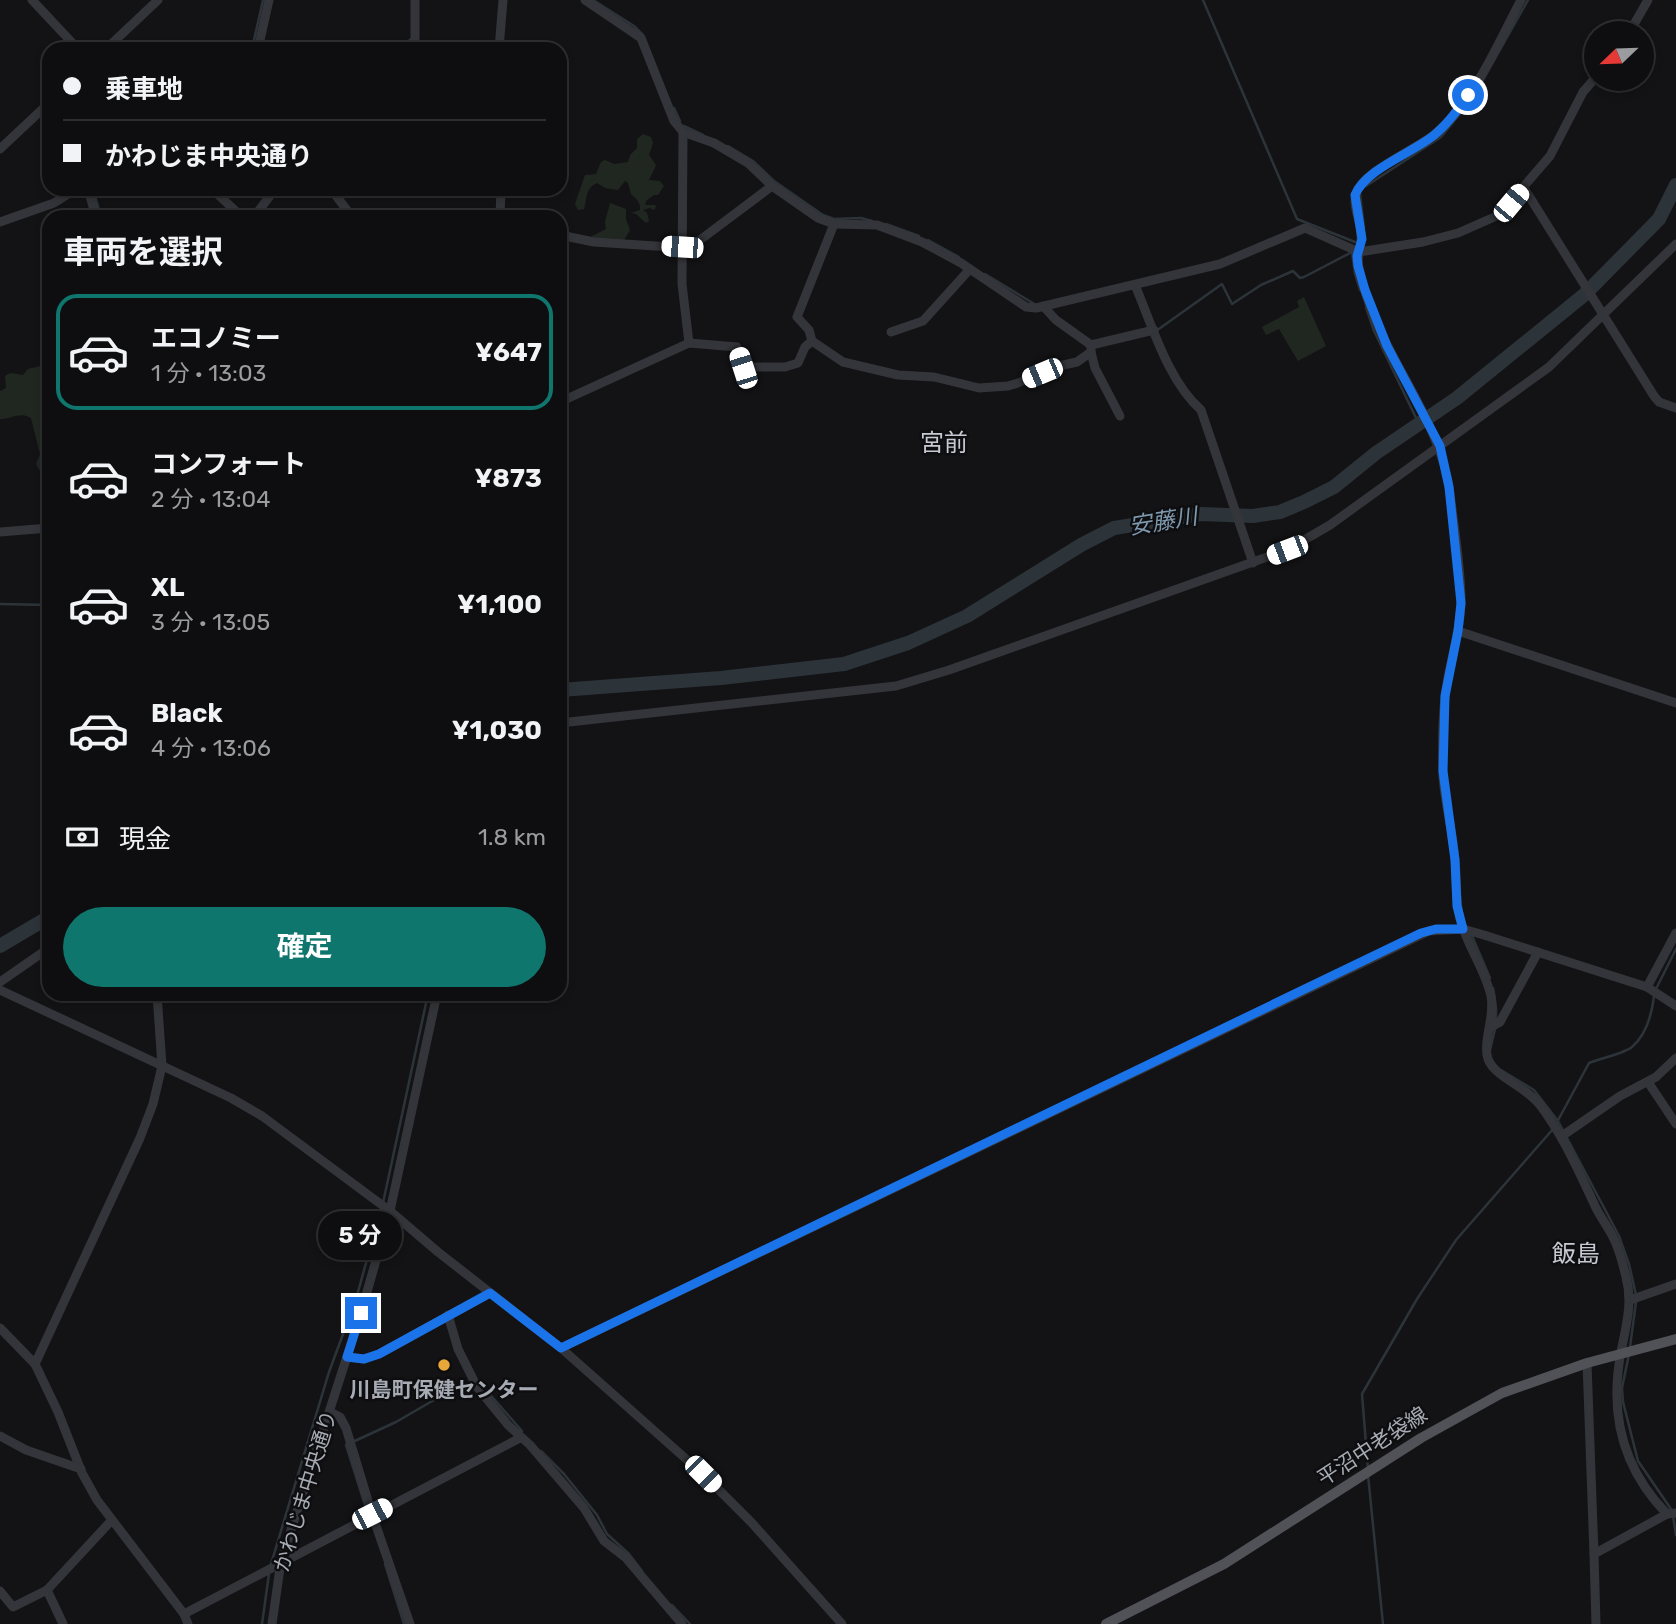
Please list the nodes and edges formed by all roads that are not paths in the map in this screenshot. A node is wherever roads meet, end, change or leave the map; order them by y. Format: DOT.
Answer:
graph roads {
  1 [pos="32,0"];
  2 [pos="158,0"];
  3 [pos="269,0"];
  4 [pos="415,0"];
  5 [pos="503,0"];
  6 [pos="585,0"];
  7 [pos="1521,0"];
  8 [pos="1648,0"];
  9 [pos="1636,21"];
  10 [pos="71,42"];
  11 [pos="113,42"];
  12 [pos="260,42"];
  13 [pos="413,42"];
  14 [pos="500,42"];
  15 [pos="1584,91"];
  16 [pos="42,110"];
  17 [pos="683,132"];
  18 [pos="0,149"];
  19 [pos="772,186"];
  20 [pos="1524,188"];
  21 [pos="65,196"];
  22 [pos="220,196"];
  23 [pos="234,210"];
  24 [pos="0,222"];
  25 [pos="834,224"];
  26 [pos="567,236"];
  27 [pos="1676,244"];
  28 [pos="682,247"];
  29 [pos="1359,252"];
  30 [pos="970,269"];
  31 [pos="1135,285"];
  32 [pos="1043,306"];
  33 [pos="1602,315"];
  34 [pos="1154,330"];
  35 [pos="891,332"];
  36 [pos="812,341"];
  37 [pos="689,343"];
  38 [pos="1091,349"];
  39 [pos="567,399"];
  40 [pos="1676,408"];
  41 [pos="1120,416"];
  42 [pos="1440,446"];
  43 [pos="42,529"];
  44 [pos="0,532"];
  45 [pos="1253,563"];
  46 [pos="1458,631"];
  47 [pos="1676,703"];
  48 [pos="567,722"];
  49 [pos="1463,929"];
  50 [pos="1676,933"];
  51 [pos="1538,952"];
  52 [pos="42,953"];
  53 [pos="0,982"];
  54 [pos="1647,987"];
  55 [pos="0,990"];
  56 [pos="157,1001"];
  57 [pos="435,1001"];
  58 [pos="1676,1006"];
  59 [pos="1491,1027"];
  60 [pos="1676,1058"];
  61 [pos="162,1066"];
  62 [pos="1648,1082"];
  63 [pos="1676,1124"];
  64 [pos="1562,1136"];
  65 [pos="390,1211"];
  66 [pos="1676,1284"];
  67 [pos="490,1293"];
  68 [pos="1630,1300"];
  69 [pos="448,1315"];
  70 [pos="0,1328"];
  71 [pos="1676,1339"];
  72 [pos="561,1348"];
  73 [pos="1621,1353"];
  74 [pos="347,1357"];
  75 [pos="1587,1363"];
  76 [pos="35,1364"];
  77 [pos="330,1412"];
  78 [pos="0,1436"];
  79 [pos="520,1438"];
  80 [pos="81,1469"];
  81 [pos="1672,1513"];
  82 [pos="372,1514"];
  83 [pos="111,1521"];
  84 [pos="1594,1555"];
  85 [pos="281,1561"];
  86 [pos="47,1590"];
  87 [pos="0,1591"];
  88 [pos="184,1614"];
  89 [pos="63,1624"];
  90 [pos="188,1624"];
  91 [pos="272,1624"];
  92 [pos="410,1624"];
  93 [pos="682,1624"];
  94 [pos="842,1624"];
  95 [pos="1106,1624"];
  96 [pos="1596,1624"];
  1 -- 10 [label="street"];
  2 -- 11 [label="street"];
  3 -- 12 [label="street"];
  4 -- 13 [label="street"];
  5 -- 14 [label="street"];
  6 -- 17 [label="street"];
  7 -- 29 [label="street"];
  8 -- 9 [label="street"];
  15 -- 20 [label="street"];
  16 -- 18 [label="street"];
  17 -- 19 [label="street"];
  17 -- 28 [label="street"];
  19 -- 25 [label="street"];
  19 -- 28 [label="street"];
  20 -- 29 [label="street"];
  20 -- 33 [label="street"];
  21 -- 24 [label="street"];
  22 -- 23 [label="street"];
  25 -- 30 [label="street"];
  25 -- 36 [label="street"];
  26 -- 28 [label="street"];
  27 -- 33 [label="street"];
  28 -- 37 [label="street"];
  29 -- 31 [label="street"];
  29 -- 42 [label="street"];
  30 -- 32 [label="street"];
  30 -- 35 [label="street"];
  31 -- 32 [label="street"];
  31 -- 34 [label="street"];
  32 -- 38 [label="street"];
  33 -- 40 [label="street"];
  33 -- 42 [label="street"];
  34 -- 38 [label="street"];
  34 -- 45 [label="street"];
  36 -- 37 [label="street"];
  36 -- 38 [label="street"];
  37 -- 39 [label="street"];
  38 -- 41 [label="street"];
  42 -- 45 [label="street"];
  42 -- 46 [label="street"];
  43 -- 44 [label="street"];
  45 -- 48 [label="street"];
  46 -- 47 [label="street"];
  46 -- 49 [label="street"];
  49 -- 51 [label="street"];
  49 -- 59 [label="street"];
  49 -- 72 [label="street"];
  50 -- 54 [label="street"];
  51 -- 54 [label="street"];
  51 -- 59 [label="street"];
  52 -- 53 [label="street"];
  54 -- 58 [label="street"];
  55 -- 61 [label="street"];
  56 -- 61 [label="street"];
  57 -- 65 [label="street, かわじま中央通り"];
  59 -- 64 [label="street"];
  60 -- 62 [label="street"];
  61 -- 65 [label="street"];
  61 -- 76 [label="street"];
  62 -- 63 [label="street"];
  62 -- 64 [label="street"];
  64 -- 68 [label="street"];
  65 -- 67 [label="street"];
  65 -- 74 [label="street, かわじま中央通り"];
  66 -- 68 [label="street"];
  67 -- 69 [label="street"];
  67 -- 72 [label="street"];
  68 -- 73 [label="street"];
  69 -- 74 [label="street"];
  69 -- 79 [label="street"];
  70 -- 76 [label="street"];
  71 -- 73 [label="main road, 平沼中老袋線"];
  72 -- 94 [label="street"];
  73 -- 75 [label="main road, 平沼中老袋線"];
  73 -- 81 [label="street"];
  74 -- 77 [label="street, かわじま中央通り"];
  75 -- 84 [label="street"];
  75 -- 95 [label="main road, 平沼中老袋線"];
  76 -- 80 [label="street"];
  77 -- 82 [label="street"];
  77 -- 85 [label="street, かわじま中央通り"];
  78 -- 80 [label="street"];
  79 -- 82 [label="street"];
  79 -- 93 [label="street"];
  80 -- 83 [label="street"];
  81 -- 84 [label="street"];
  82 -- 85 [label="street"];
  82 -- 92 [label="street"];
  83 -- 86 [label="street"];
  83 -- 88 [label="street"];
  84 -- 96 [label="street"];
  85 -- 88 [label="street"];
  85 -- 91 [label="street, かわじま中央通り"];
  86 -- 87 [label="street"];
  86 -- 89 [label="street"];
  88 -- 90 [label="street"];
}
